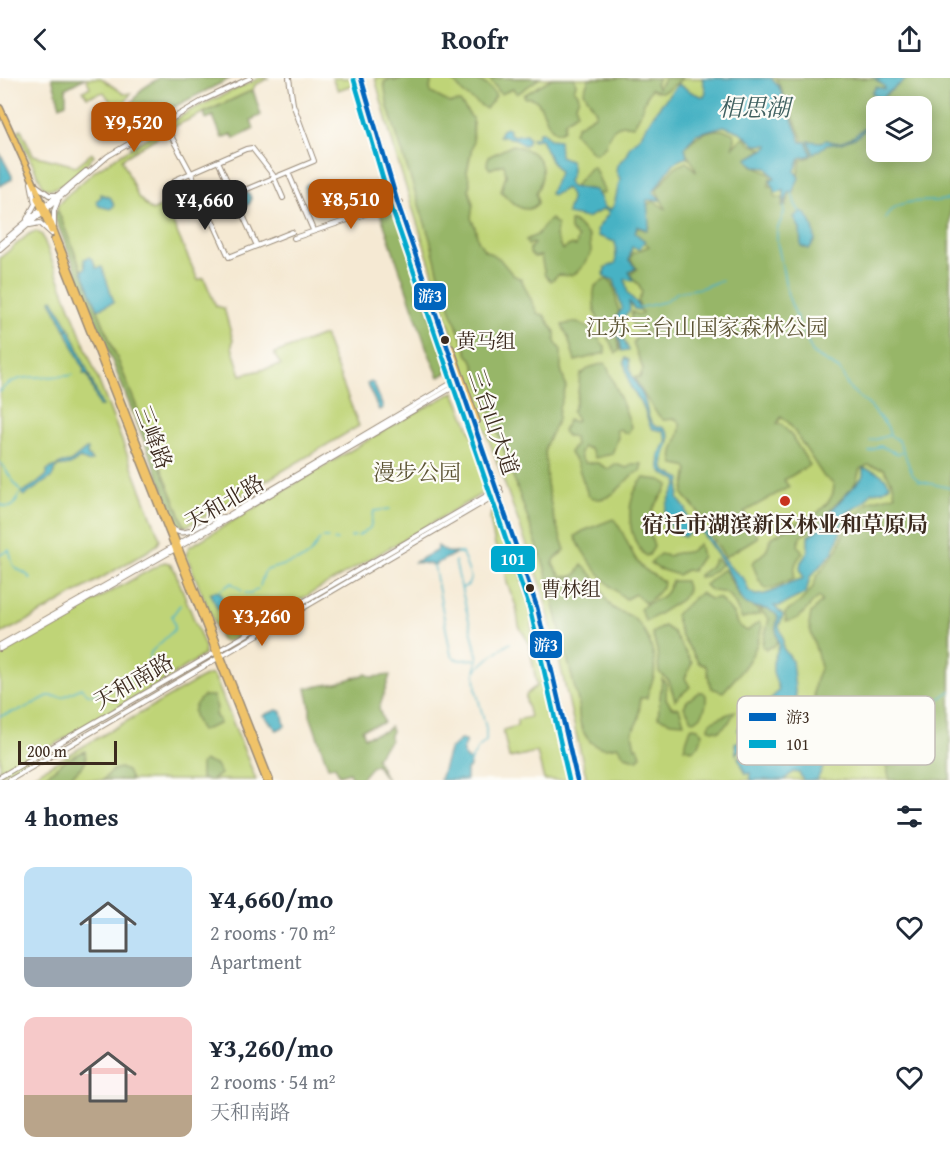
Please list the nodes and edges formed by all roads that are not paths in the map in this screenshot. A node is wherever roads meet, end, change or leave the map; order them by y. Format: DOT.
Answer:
graph roads {
  1 [pos="244,78"];
  2 [pos="250,78"];
  3 [pos="289,78"];
  4 [pos="363,78"];
  5 [pos="0,108"];
  6 [pos="0,115"];
  7 [pos="163,121"];
  8 [pos="218,161"];
  9 [pos="288,172"];
  10 [pos="191,173"];
  11 [pos="274,178"];
  12 [pos="175,180"];
  13 [pos="32,182"];
  14 [pos="65,191"];
  15 [pos="232,192"];
  16 [pos="283,198"];
  17 [pos="399,203"];
  18 [pos="44,210"];
  19 [pos="21,229"];
  20 [pos="313,230"];
  21 [pos="292,232"];
  22 [pos="54,233"];
  23 [pos="294,237"];
  24 [pos="0,246"];
  25 [pos="257,246"];
  26 [pos="460,381"];
  27 [pos="499,491"];
  28 [pos="225,517"];
  29 [pos="171,528"];
  30 [pos="177,546"];
  31 [pos="0,647"];
  32 [pos="218,651"];
  33 [pos="221,658"];
  34 [pos="0,777"];
  35 [pos="10,780"];
  36 [pos="268,780"];
  37 [pos="578,780"];
  1 -- 7 [label="street"];
  2 -- 7 [label="street"];
  3 -- 9 [label="street"];
  4 -- 17 [label="main road, 三台山大道"];
  5 -- 13 [label="main road, 三峰路"];
  6 -- 13 [label="main road, 三峰路"];
  7 -- 10 [label="street"];
  7 -- 14 [label="street"];
  8 -- 10 [label="street"];
  8 -- 11 [label="street"];
  8 -- 15 [label="street"];
  9 -- 11 [label="street"];
  9 -- 20 [label="street"];
  10 -- 12 [label="street"];
  10 -- 25 [label="street"];
  11 -- 15 [label="street"];
  11 -- 16 [label="street"];
  13 -- 14 [label="street"];
  13 -- 18 [label="main road, 三峰路"];
  13 -- 19 [label="street"];
  14 -- 18 [label="street"];
  14 -- 22 [label="street"];
  15 -- 25 [label="street"];
  17 -- 20 [label="street"];
  17 -- 26 [label="main road, 三台山大道"];
  18 -- 19 [label="street"];
  18 -- 22 [label="main road, 三峰路"];
  19 -- 22 [label="street"];
  19 -- 24 [label="street"];
  20 -- 23 [label="street"];
  21 -- 25 [label="street"];
  22 -- 29 [label="main road, 三峰路"];
  22 -- 30 [label="main road, 三峰路"];
  26 -- 27 [label="main road, 三台山大道"];
  26 -- 28 [label="street, 天和北路"];
  26 -- 30 [label="street, 天和北路"];
  27 -- 32 [label="street, 天和南路"];
  27 -- 33 [label="street, 天和南路"];
  27 -- 37 [label="main road, 三台山大道"];
  28 -- 29 [label="street"];
  28 -- 30 [label="street, 天和北路"];
  29 -- 30 [label="main road, 三峰路"];
  30 -- 31 [label="street, 天和北路"];
  30 -- 32 [label="main road, 三峰路"];
  32 -- 33 [label="main road, 三峰路"];
  32 -- 34 [label="street, 天和南路"];
  33 -- 35 [label="street, 天和南路"];
  33 -- 36 [label="main road, 三峰路"];
}
